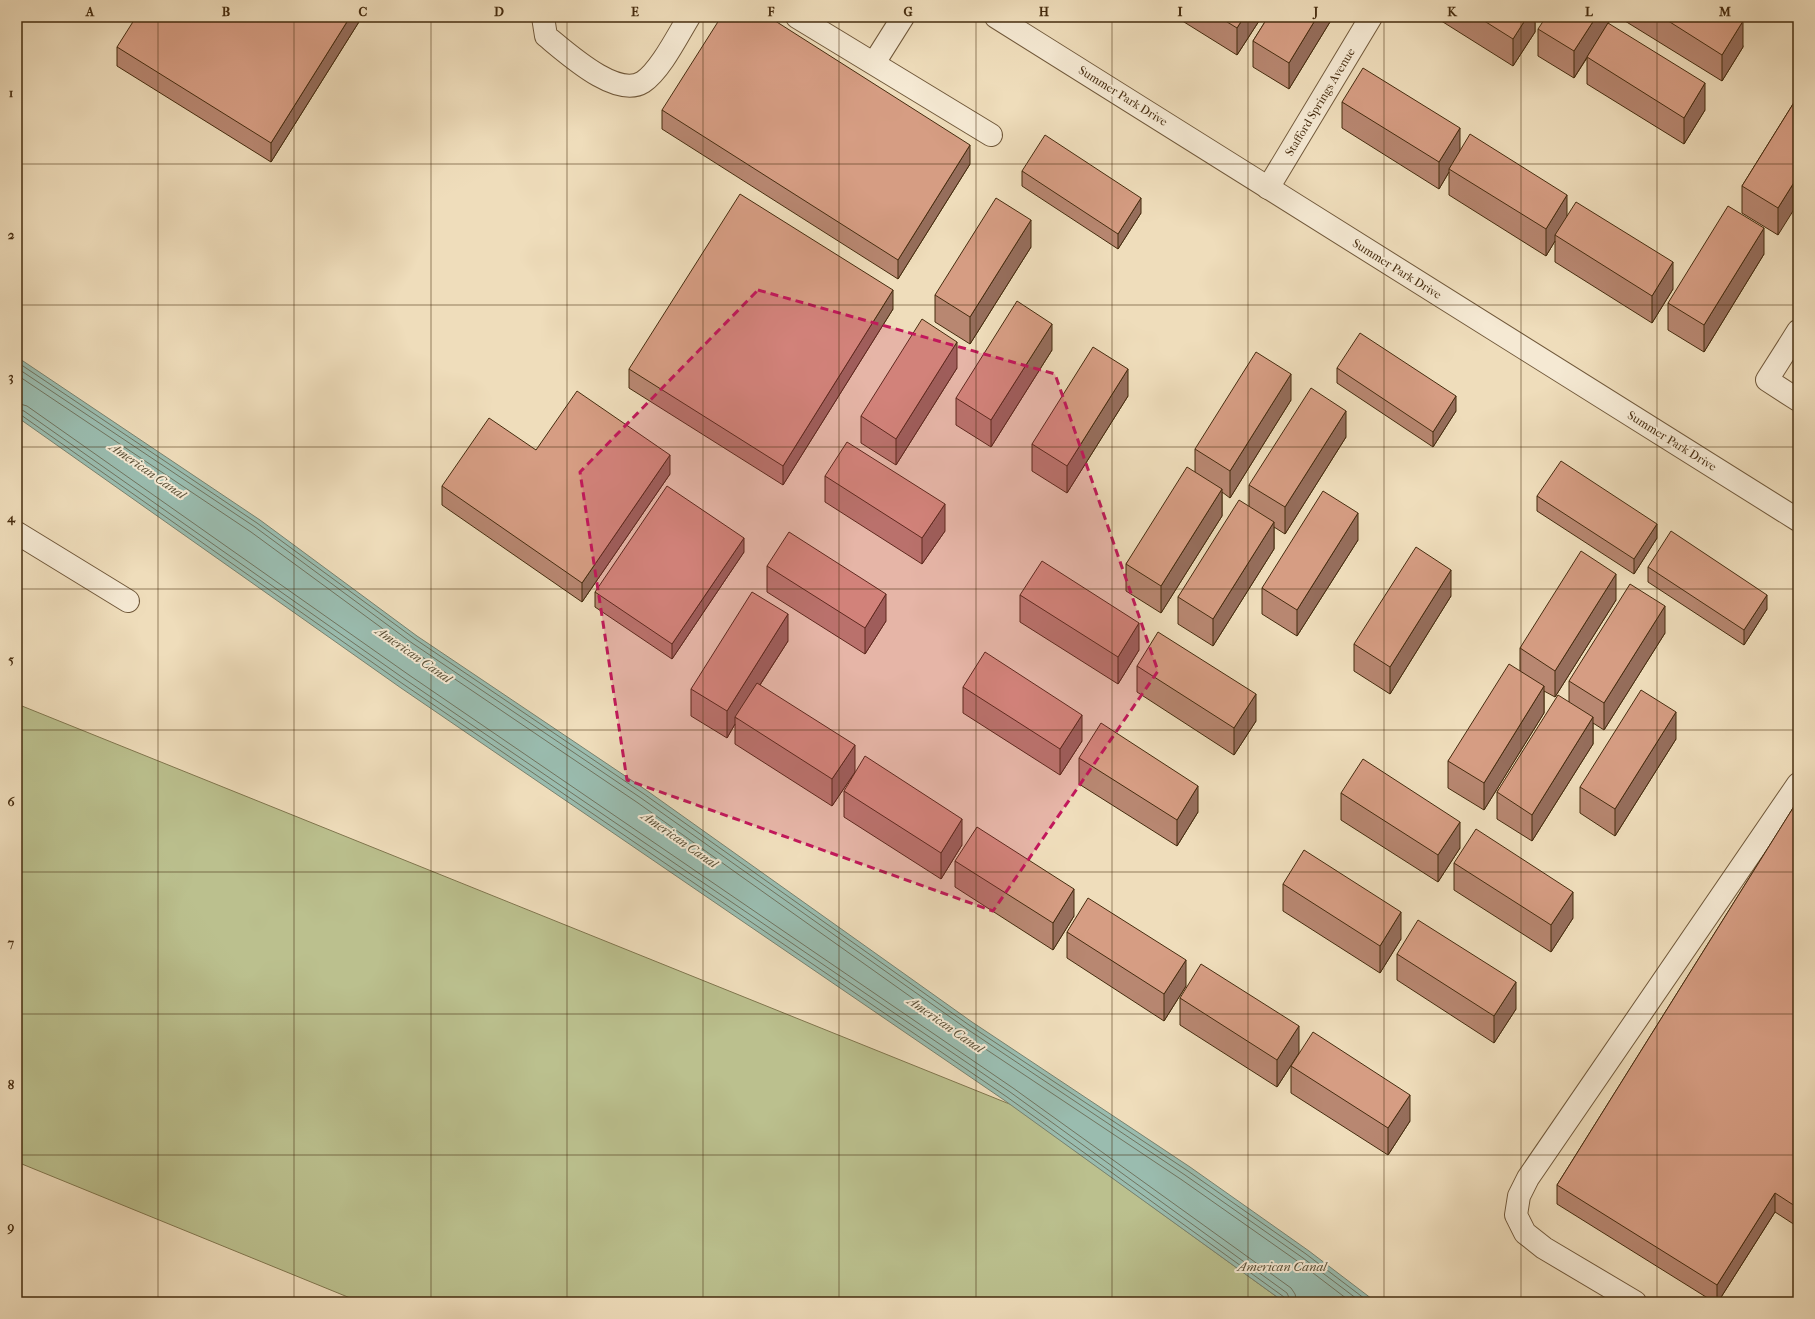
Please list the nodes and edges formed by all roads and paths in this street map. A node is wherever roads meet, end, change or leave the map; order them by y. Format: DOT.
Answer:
graph roads {
  1 [pos="543,17"];
  2 [pos="689,17"];
  3 [pos="797,17"];
  4 [pos="903,17"];
  5 [pos="996,17"];
  6 [pos="1371,17"];
  7 [pos="874,64"];
  8 [pos="991,135"];
  9 [pos="1268,188"];
  10 [pos="1798,331"];
  11 [pos="1798,400"];
  12 [pos="1798,520"];
  13 [pos="17,533"];
  14 [pos="128,601"];
  15 [pos="1798,784"];
  16 [pos="1635,1302"];
  1 -- 2 [label="street"];
  3 -- 7 [label="street"];
  4 -- 7 [label="street"];
  5 -- 9 [label="street, Summer Park Drive"];
  6 -- 9 [label="street, Stafford Springs Avenue"];
  7 -- 8 [label="street"];
  9 -- 12 [label="street, Summer Park Drive"];
  10 -- 11 [label="street"];
  13 -- 14 [label="street"];
  15 -- 16 [label="street"];
}
